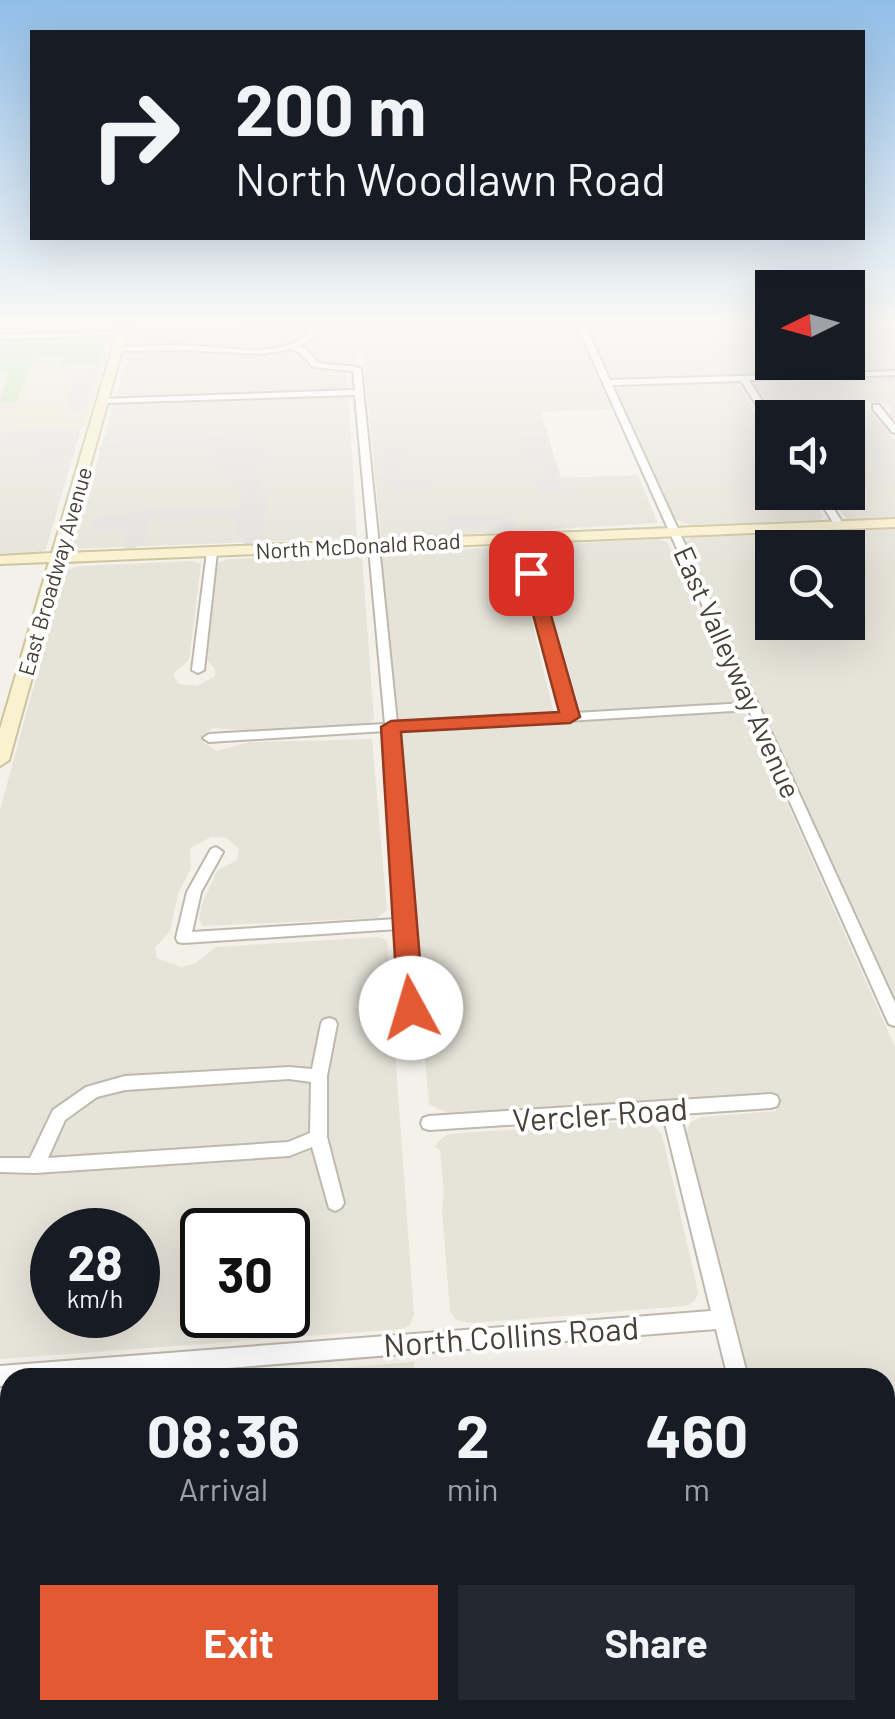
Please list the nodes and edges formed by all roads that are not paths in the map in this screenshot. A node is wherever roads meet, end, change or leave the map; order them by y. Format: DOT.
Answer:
graph roads {
  1 [pos="101,405"];
  2 [pos="361,405"];
  3 [pos="618,405"];
  4 [pos="876,407"];
  5 [pos="895,430"];
  6 [pos="825,510"];
  7 [pos="895,523"];
  8 [pos="830,525"];
  9 [pos="674,530"];
  10 [pos="832,530"];
  11 [pos="521,537"];
  12 [pos="373,545"];
  13 [pos="212,552"];
  14 [pos="58,558"];
  15 [pos="0,560"];
  16 [pos="198,670"];
  17 [pos="753,706"];
  18 [pos="570,717"];
  19 [pos="391,727"];
  20 [pos="210,738"];
  21 [pos="0,760"];
  22 [pos="216,852"];
  23 [pos="402,924"];
  24 [pos="411,1008"];
  25 [pos="895,1020"];
  26 [pos="329,1024"];
  27 [pos="319,1076"];
  28 [pos="771,1101"];
  29 [pos="670,1109"];
  30 [pos="429,1124"];
  31 [pos="318,1137"];
  32 [pos="0,1166"];
  33 [pos="35,1166"];
  34 [pos="335,1203"];
  35 [pos="723,1319"];
  36 [pos="101,1368"];
  37 [pos="735,1368"];
  1 -- 14 [label="main road, East Broadway Avenue"];
  2 -- 12 [label="street"];
  3 -- 9 [label="street, East Valleyway Avenue"];
  4 -- 5 [label="street"];
  6 -- 8 [label="street"];
  7 -- 8 [label="main road, North McDonald Road"];
  8 -- 9 [label="main road, North McDonald Road"];
  8 -- 10 [label="street"];
  9 -- 11 [label="main road, North McDonald Road"];
  9 -- 17 [label="street, East Valleyway Avenue"];
  11 -- 12 [label="main road, North McDonald Road"];
  11 -- 18 [label="street"];
  12 -- 13 [label="main road, North McDonald Road"];
  12 -- 19 [label="street"];
  13 -- 14 [label="main road, North McDonald Road"];
  13 -- 16 [label="street"];
  14 -- 15 [label="main road, North McDonald Road"];
  14 -- 21 [label="main road, East Broadway Avenue"];
  17 -- 18 [label="street"];
  17 -- 25 [label="street, East Valleyway Avenue"];
  18 -- 19 [label="street"];
  19 -- 20 [label="street"];
  19 -- 23 [label="street"];
  22 -- 23 [label="street"];
  23 -- 24 [label="street"];
  26 -- 27 [label="street"];
  27 -- 31 [label="street"];
  27 -- 33 [label="street"];
  28 -- 29 [label="street, Vercler Road"];
  29 -- 30 [label="street, Vercler Road"];
  29 -- 35 [label="street"];
  31 -- 33 [label="street"];
  31 -- 34 [label="street"];
  32 -- 33 [label="street"];
  35 -- 36 [label="street, North Collins Road"];
  35 -- 37 [label="street"];
}
